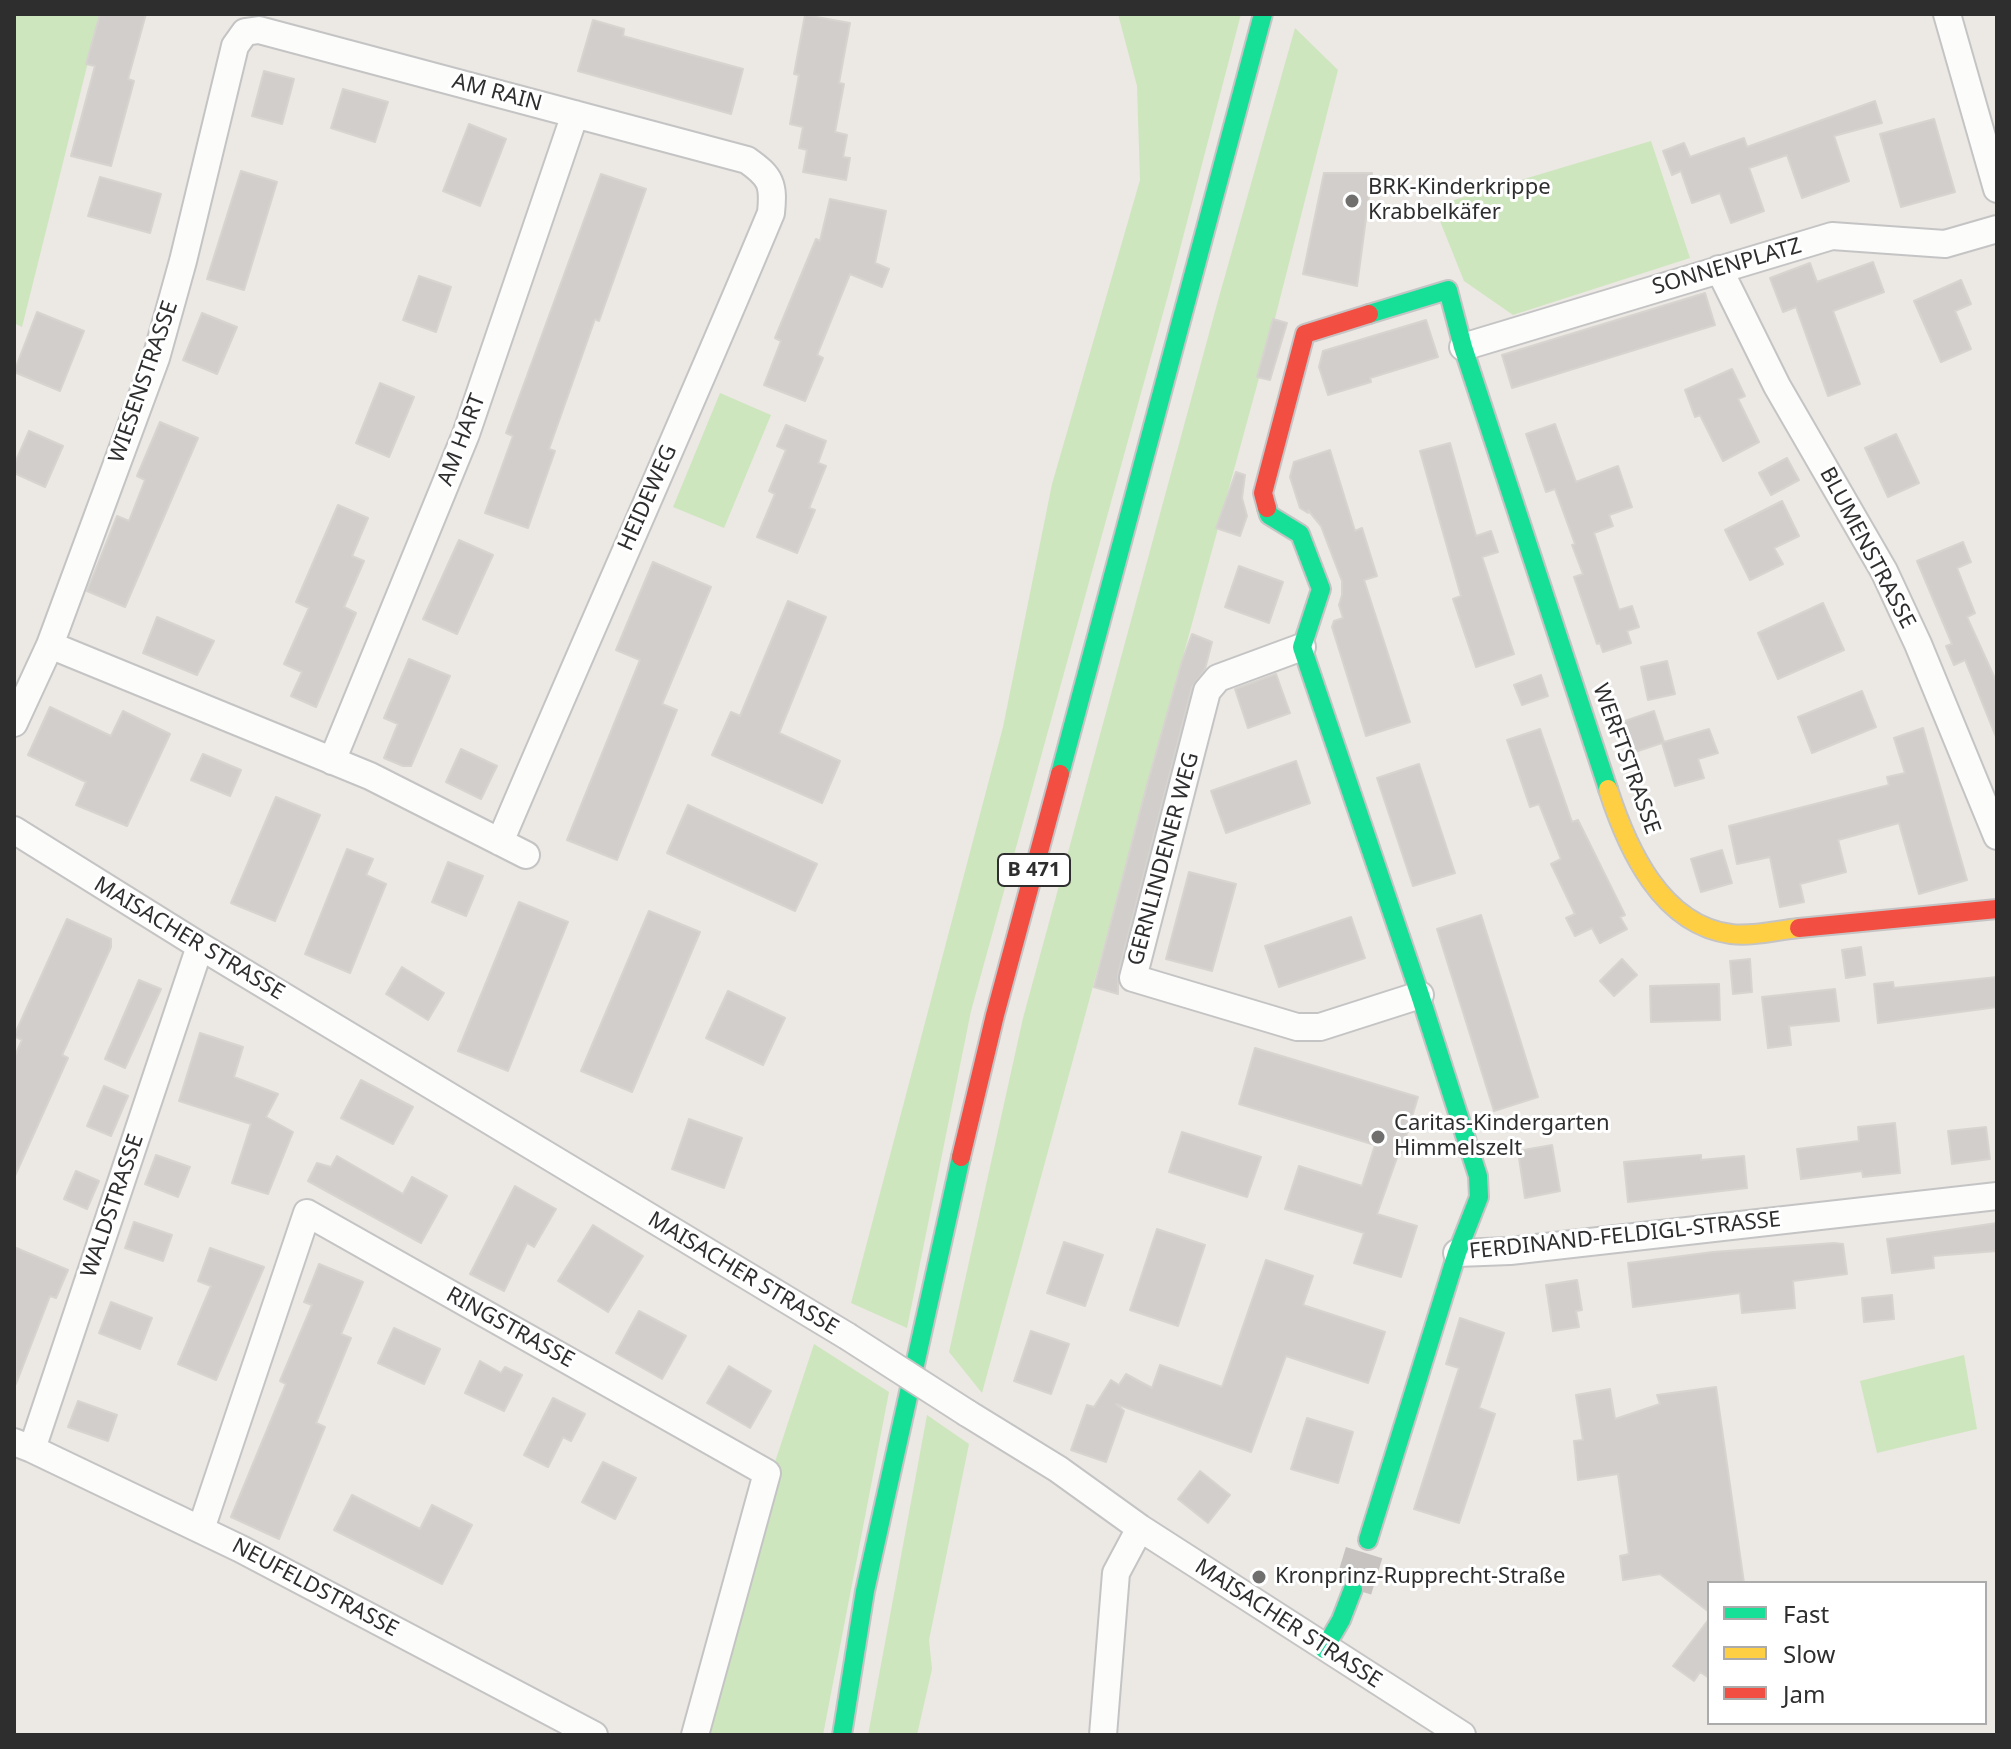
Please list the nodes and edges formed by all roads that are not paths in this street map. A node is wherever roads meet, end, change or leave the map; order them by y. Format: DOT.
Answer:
graph roads {
  1 [pos="1263,14"];
  2 [pos="1947,14"];
  3 [pos="245,32"];
  4 [pos="575,114"];
  5 [pos="747,160"];
  6 [pos="1997,189"];
  7 [pos="1997,229"];
  8 [pos="1719,269"];
  9 [pos="1463,347"];
  10 [pos="50,645"];
  11 [pos="1302,647"];
  12 [pos="14,723"];
  13 [pos="332,761"];
  14 [pos="14,830"];
  15 [pos="1997,836"];
  16 [pos="500,842"];
  17 [pos="526,855"];
  18 [pos="1997,909"];
  19 [pos="200,946"];
  20 [pos="1420,995"];
  21 [pos="1997,1196"];
  22 [pos="1457,1253"];
  23 [pos="23,1445"];
  24 [pos="1140,1528"];
  25 [pos="201,1529"];
  26 [pos="1368,1540"];
  27 [pos="1353,1589"];
  28 [pos="1324,1649"];
  29 [pos="594,1735"];
  30 [pos="695,1735"];
  31 [pos="842,1735"];
  32 [pos="1103,1735"];
  33 [pos="1462,1735"];
  1 -- 31 [label="main road, B 471"];
  2 -- 6 [label="street"];
  3 -- 4 [label="street, AM RAIN"];
  3 -- 10 [label="street, WIESENSTRASSE"];
  4 -- 5 [label="street, AM RAIN"];
  4 -- 13 [label="street, AM HART"];
  5 -- 16 [label="street, HEIDEWEG"];
  7 -- 8 [label="street, SONNENPLATZ"];
  8 -- 9 [label="street, SONNENPLATZ"];
  8 -- 15 [label="street, BLUMENSTRASSE"];
  9 -- 11 [label="main road, WERFTSTRASSE"];
  9 -- 18 [label="main road, WERFTSTRASSE"];
  10 -- 12 [label="street, WIESENSTRASSE"];
  10 -- 13 [label="street"];
  11 -- 20 [label="main road"];
  11 -- 20 [label="street, GERNLINDENER WEG"];
  13 -- 16 [label="street"];
  14 -- 19 [label="street, MAISACHER STRASSE"];
  16 -- 17 [label="street"];
  19 -- 23 [label="street, WALDSTRASSE"];
  19 -- 24 [label="street, MAISACHER STRASSE, bridge"];
  20 -- 22 [label="main road"];
  21 -- 22 [label="street, FERDINAND-FELDIGL-STRASSE"];
  22 -- 26 [label="main road, FERDINAND-FELDIGL-STRASSE"];
  23 -- 25 [label="street, NEUFELDSTRASSE"];
  24 -- 28 [label="street, MAISACHER STRASSE"];
  24 -- 32 [label="street"];
  25 -- 29 [label="street, NEUFELDSTRASSE"];
  25 -- 30 [label="street, RINGSTRASSE"];
  27 -- 28 [label="main road"];
  28 -- 33 [label="street, MAISACHER STRASSE"];
}
